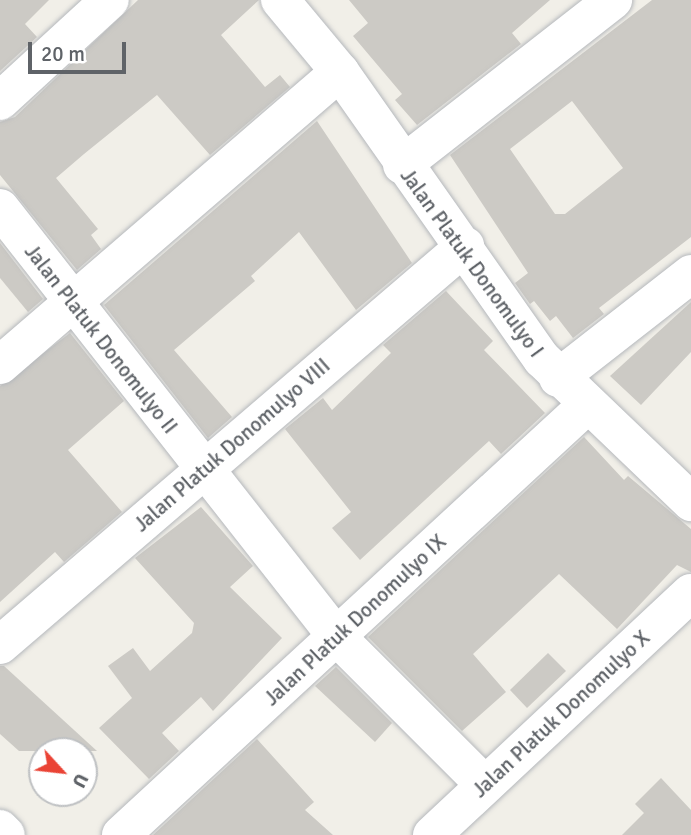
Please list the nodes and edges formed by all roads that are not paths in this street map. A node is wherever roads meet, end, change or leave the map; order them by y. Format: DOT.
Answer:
graph roads {
  1 [pos="110,0"];
  2 [pos="280,0"];
  3 [pos="613,0"];
  4 [pos="340,72"];
  5 [pos="0,101"];
  6 [pos="402,165"];
  7 [pos="0,208"];
  8 [pos="465,246"];
  9 [pos="691,274"];
  10 [pos="69,300"];
  11 [pos="0,365"];
  12 [pos="558,378"];
  13 [pos="588,404"];
  14 [pos="203,469"];
  15 [pos="691,502"];
  16 [pos="691,593"];
  17 [pos="337,637"];
  18 [pos="0,645"];
  19 [pos="485,785"];
  20 [pos="0,829"];
  21 [pos="6,835"];
  22 [pos="121,835"];
  23 [pos="432,835"];
  1 -- 5 [label="street"];
  2 -- 4 [label="street, Jalan Platuk Donomulyo I"];
  3 -- 6 [label="street"];
  4 -- 6 [label="street, Jalan Platuk Donomulyo I"];
  4 -- 10 [label="street"];
  6 -- 8 [label="street, Jalan Platuk Donomulyo I"];
  7 -- 10 [label="street, Jalan Platuk Donomulyo II"];
  8 -- 12 [label="street, Jalan Platuk Donomulyo I"];
  8 -- 14 [label="street, Jalan Platuk Donomulyo VIII"];
  9 -- 12 [label="street"];
  10 -- 11 [label="street"];
  10 -- 14 [label="street, Jalan Platuk Donomulyo II"];
  12 -- 13 [label="street, Jalan Platuk Donomulyo I"];
  13 -- 15 [label="street, Jalan Platuk Donomulyo I"];
  13 -- 17 [label="street, Jalan Platuk Donomulyo IX"];
  14 -- 17 [label="street, Jalan Platuk Donomulyo II"];
  14 -- 18 [label="street, Jalan Platuk Donomulyo VIII"];
  16 -- 19 [label="street, Jalan Platuk Donomulyo X"];
  17 -- 19 [label="street, Jalan Platuk Donomulyo II"];
  17 -- 22 [label="street, Jalan Platuk Donomulyo IX"];
  19 -- 23 [label="street, Jalan Platuk Donomulyo X"];
  20 -- 21 [label="street"];
}
